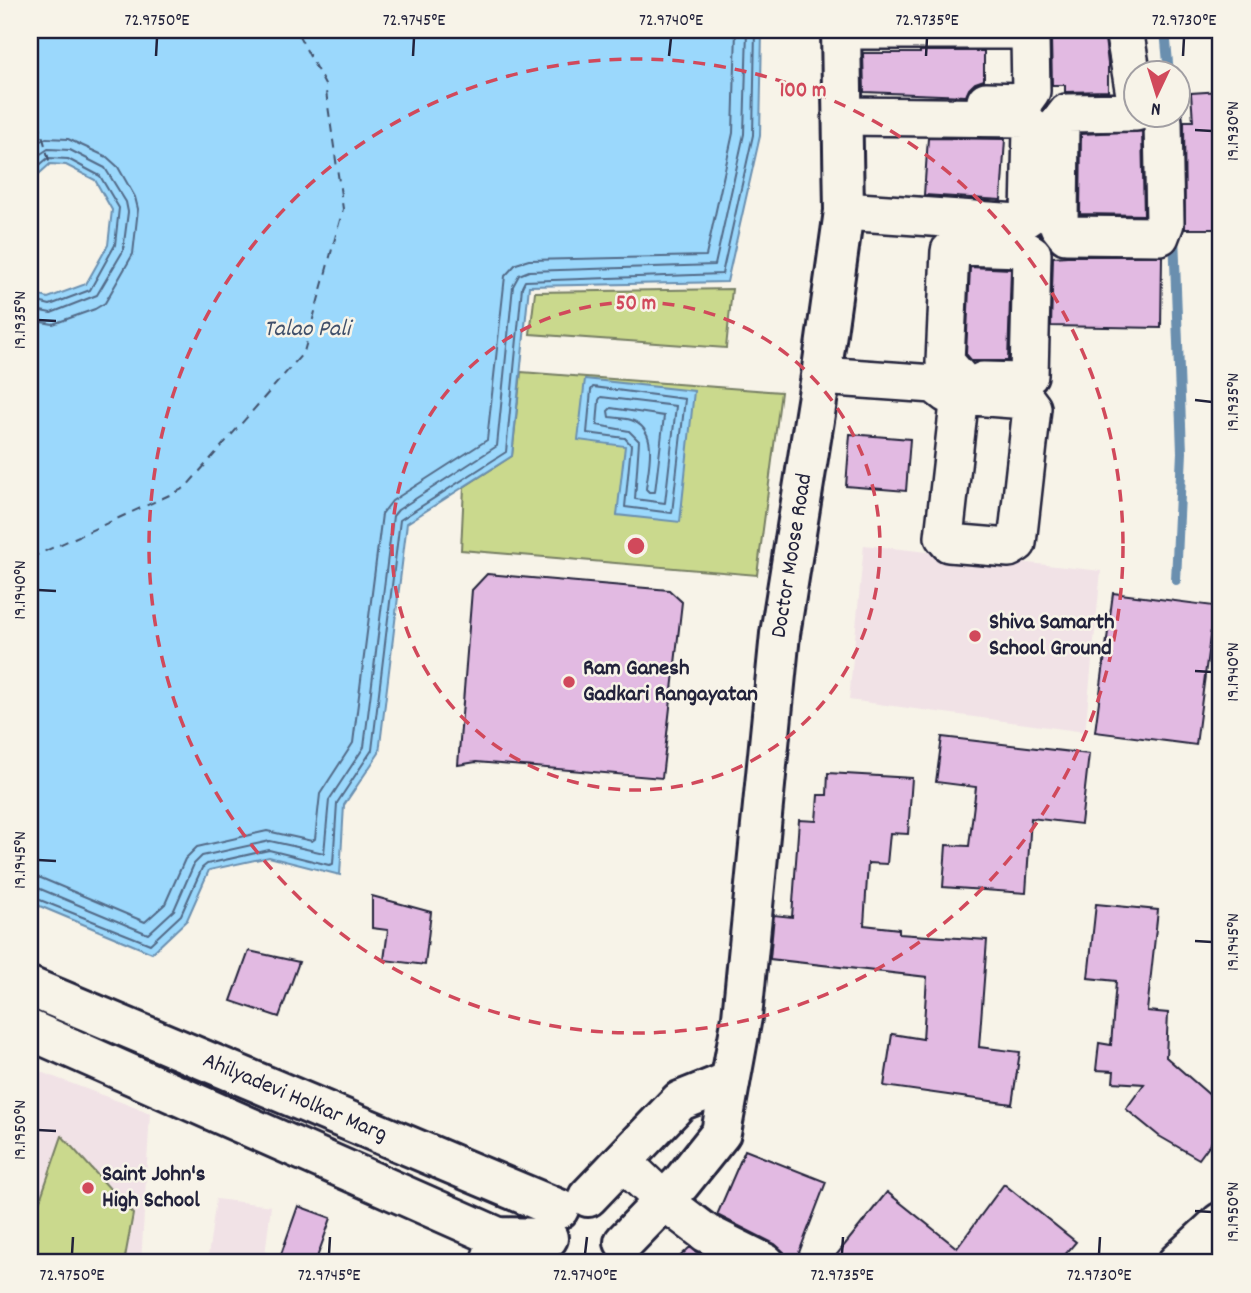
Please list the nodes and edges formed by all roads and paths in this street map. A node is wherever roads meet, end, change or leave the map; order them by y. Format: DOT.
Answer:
graph roads {
  1 [pos="841,30"];
  2 [pos="1124,30"];
  3 [pos="1129,60"];
  4 [pos="1122,100"];
  5 [pos="1043,104"];
  6 [pos="843,108"];
  7 [pos="1122,112"];
  8 [pos="1163,130"];
  9 [pos="844,211"];
  10 [pos="819,388"];
  11 [pos="930,487"];
  12 [pos="30,987"];
  13 [pos="30,1030"];
  14 [pos="730,1081"];
  15 [pos="622,1161"];
  16 [pos="664,1201"];
  17 [pos="1221,1222"];
  18 [pos="564,1227"];
  19 [pos="493,1250"];
  20 [pos="616,1258"];
  21 [pos="766,1263"];
  22 [pos="1178,1263"];
  1 -- 6 [label="main road, Doctor Moose Road"];
  1 -- 6 [label="street"];
  2 -- 3 [label="street"];
  4 -- 5 [label="street"];
  6 -- 9 [label="main road, Doctor Moose Road"];
  6 -- 9 [label="street"];
  7 -- 8 [label="street"];
  9 -- 10 [label="main road, Doctor Moose Road"];
  10 -- 11 [label="street"];
  10 -- 14 [label="main road, Doctor Moose Road"];
  12 -- 18 [label="main road, Ahilyadevi Holkar Marg"];
  13 -- 19 [label="main road, Ahilyadevi Holkar Marg"];
  14 -- 15 [label="main road"];
  14 -- 16 [label="main road, Doctor Moose Road"];
  15 -- 16 [label="street"];
  15 -- 18 [label="main road"];
  16 -- 20 [label="main road, Doctor Moose Road"];
  16 -- 21 [label="street"];
  17 -- 22 [label="main road"];
  18 -- 19 [label="main road, Ahilyadevi Holkar Marg"];
  18 -- 20 [label="main road"];
}
